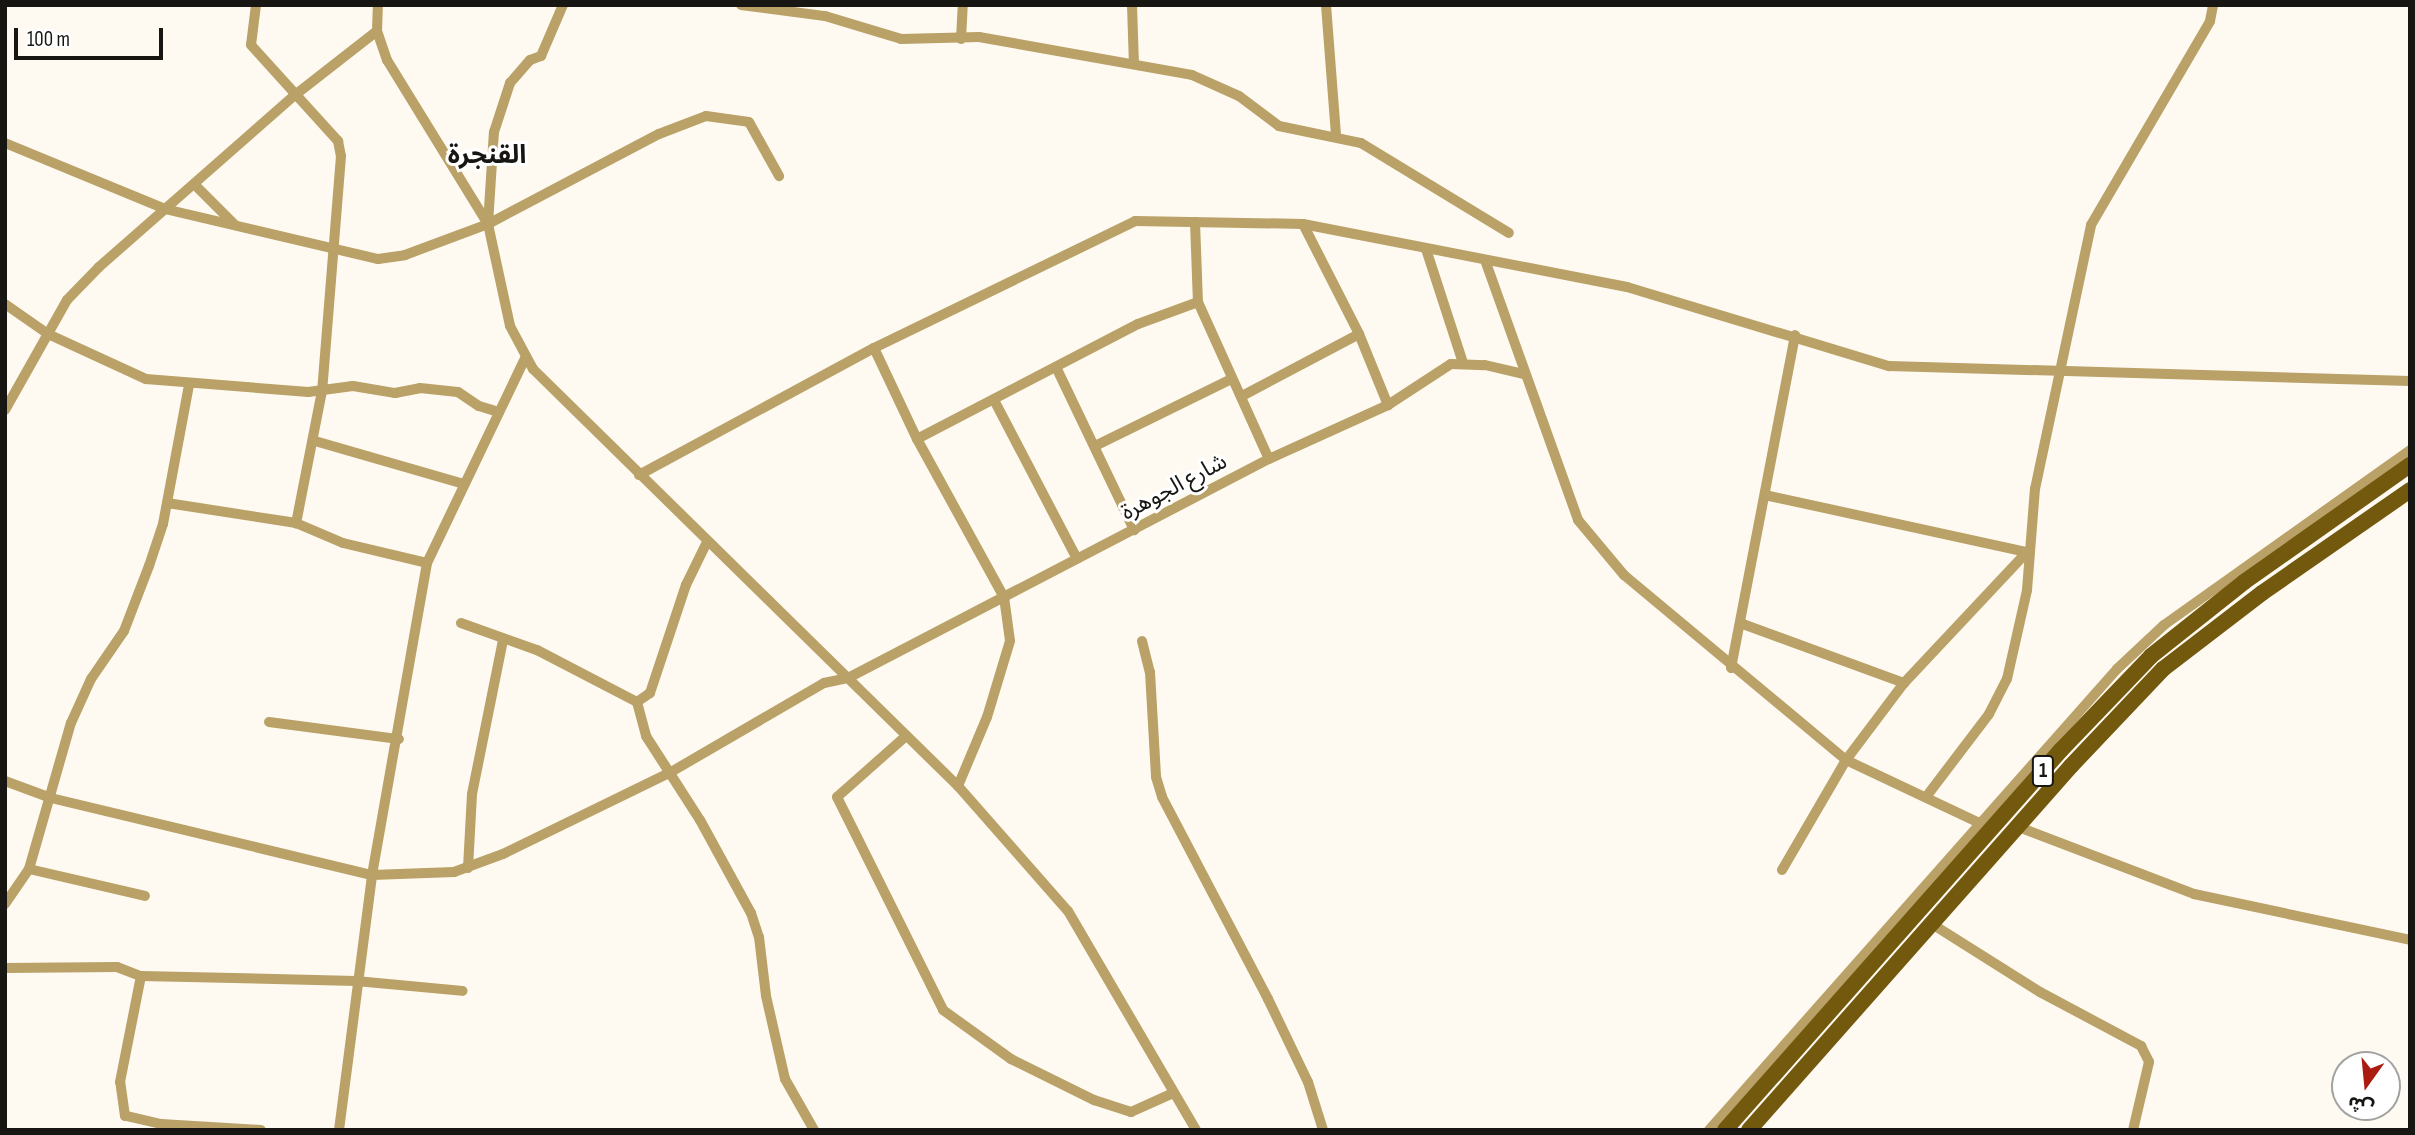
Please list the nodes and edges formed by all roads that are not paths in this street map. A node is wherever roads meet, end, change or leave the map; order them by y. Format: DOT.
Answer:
graph roads {
  1 [pos="256,5"];
  2 [pos="378,5"];
  3 [pos="563,5"];
  4 [pos="741,5"];
  5 [pos="963,5"];
  6 [pos="1132,5"];
  7 [pos="1326,5"];
  8 [pos="2213,5"];
  9 [pos="377,31"];
  10 [pos="961,39"];
  11 [pos="1133,64"];
  12 [pos="295,95"];
  13 [pos="1336,134"];
  14 [pos="5,143"];
  15 [pos="779,176"];
  16 [pos="194,184"];
  17 [pos="165,209"];
  18 [pos="1195,222"];
  19 [pos="488,224"];
  20 [pos="235,225"];
  21 [pos="1303,225"];
  22 [pos="1509,233"];
  23 [pos="1426,249"];
  24 [pos="335,250"];
  25 [pos="1485,260"];
  26 [pos="1198,302"];
  27 [pos="5,304"];
  28 [pos="48,334"];
  29 [pos="1359,334"];
  30 [pos="1795,335"];
  31 [pos="874,348"];
  32 [pos="525,358"];
  33 [pos="1463,363"];
  34 [pos="1056,368"];
  35 [pos="2060,372"];
  36 [pos="1523,374"];
  37 [pos="1231,379"];
  38 [pos="2410,381"];
  39 [pos="189,385"];
  40 [pos="321,391"];
  41 [pos="1242,396"];
  42 [pos="993,400"];
  43 [pos="1388,405"];
  44 [pos="5,410"];
  45 [pos="499,412"];
  46 [pos="917,439"];
  47 [pos="315,441"];
  48 [pos="1095,446"];
  49 [pos="2410,450"];
  50 [pos="1269,459"];
  51 [pos="2410,465"];
  52 [pos="639,475"];
  53 [pos="464,484"];
  54 [pos="2410,490"];
  55 [pos="1765,495"];
  56 [pos="167,503"];
  57 [pos="296,523"];
  58 [pos="1134,530"];
  59 [pos="706,544"];
  60 [pos="2027,552"];
  61 [pos="1077,559"];
  62 [pos="427,564"];
  63 [pos="1004,597"];
  64 [pos="461,623"];
  65 [pos="1740,624"];
  66 [pos="503,640"];
  67 [pos="1142,641"];
  68 [pos="1731,668"];
  69 [pos="848,678"];
  70 [pos="1904,683"];
  71 [pos="637,702"];
  72 [pos="269,722"];
  73 [pos="906,736"];
  74 [pos="398,739"];
  75 [pos="1846,760"];
  76 [pos="671,772"];
  77 [pos="5,781"];
  78 [pos="958,786"];
  79 [pos="1926,797"];
  80 [pos="51,798"];
  81 [pos="1979,823"];
  82 [pos="2016,826"];
  83 [pos="468,868"];
  84 [pos="29,869"];
  85 [pos="1782,870"];
  86 [pos="372,874"];
  87 [pos="145,896"];
  88 [pos="5,904"];
  89 [pos="1931,924"];
  90 [pos="2410,940"];
  91 [pos="5,968"];
  92 [pos="141,975"];
  93 [pos="356,981"];
  94 [pos="463,991"];
  95 [pos="1173,1093"];
  96 [pos="261,1130"];
  97 [pos="340,1130"];
  98 [pos="814,1130"];
  99 [pos="1196,1130"];
  100 [pos="1323,1130"];
  101 [pos="1709,1130"];
  102 [pos="1725,1130"];
  103 [pos="1749,1130"];
  104 [pos="2133,1130"];
  1 -- 12 [label="street"];
  2 -- 9 [label="street"];
  3 -- 19 [label="street"];
  4 -- 10 [label="street"];
  5 -- 10 [label="street"];
  6 -- 11 [label="street"];
  7 -- 13 [label="street"];
  8 -- 35 [label="street"];
  9 -- 12 [label="street"];
  9 -- 19 [label="street"];
  10 -- 11 [label="street"];
  11 -- 13 [label="street"];
  12 -- 16 [label="street"];
  12 -- 24 [label="street"];
  13 -- 22 [label="street"];
  14 -- 17 [label="street"];
  15 -- 19 [label="street"];
  16 -- 17 [label="street"];
  16 -- 20 [label="street"];
  17 -- 20 [label="street"];
  17 -- 28 [label="street"];
  18 -- 21 [label="street"];
  18 -- 26 [label="street"];
  18 -- 31 [label="street"];
  19 -- 24 [label="street"];
  19 -- 32 [label="street"];
  20 -- 24 [label="street"];
  21 -- 23 [label="street"];
  21 -- 29 [label="street"];
  23 -- 25 [label="street"];
  23 -- 33 [label="street"];
  24 -- 40 [label="street"];
  25 -- 30 [label="street"];
  25 -- 36 [label="street"];
  26 -- 34 [label="street"];
  26 -- 37 [label="street"];
  27 -- 28 [label="street"];
  28 -- 39 [label="street"];
  28 -- 44 [label="street"];
  29 -- 41 [label="street"];
  29 -- 43 [label="street"];
  30 -- 35 [label="street"];
  30 -- 55 [label="street"];
  31 -- 46 [label="street"];
  31 -- 52 [label="street"];
  32 -- 45 [label="street"];
  32 -- 52 [label="street"];
  33 -- 36 [label="street"];
  33 -- 43 [label="street, شارع الجوهرة"];
  34 -- 42 [label="street"];
  34 -- 48 [label="street"];
  35 -- 38 [label="street"];
  35 -- 60 [label="street"];
  36 -- 68 [label="street"];
  37 -- 41 [label="street"];
  37 -- 48 [label="street"];
  39 -- 40 [label="street"];
  39 -- 56 [label="street"];
  40 -- 45 [label="street"];
  40 -- 47 [label="street"];
  41 -- 50 [label="street"];
  42 -- 46 [label="street"];
  42 -- 61 [label="street"];
  43 -- 50 [label="street, شارع الجوهرة"];
  45 -- 53 [label="street"];
  46 -- 63 [label="street"];
  47 -- 53 [label="street"];
  47 -- 57 [label="street"];
  48 -- 58 [label="street"];
  49 -- 81 [label="street"];
  50 -- 58 [label="street, شارع الجوهرة"];
  51 -- 102 [label="main road, 1"];
  52 -- 59 [label="street"];
  53 -- 62 [label="street"];
  54 -- 82 [label="main road, 1"];
  55 -- 60 [label="street"];
  55 -- 65 [label="street"];
  56 -- 57 [label="street"];
  56 -- 80 [label="street"];
  57 -- 62 [label="street"];
  58 -- 61 [label="street, شارع الجوهرة"];
  59 -- 69 [label="street"];
  59 -- 71 [label="street"];
  60 -- 70 [label="street"];
  60 -- 79 [label="street"];
  61 -- 63 [label="street, شارع الجوهرة"];
  62 -- 74 [label="street"];
  63 -- 69 [label="street, شارع الجوهرة"];
  63 -- 78 [label="street"];
  64 -- 66 [label="street"];
  65 -- 68 [label="street"];
  65 -- 70 [label="street"];
  66 -- 71 [label="street"];
  66 -- 83 [label="street"];
  67 -- 100 [label="street"];
  68 -- 75 [label="street"];
  69 -- 73 [label="street"];
  69 -- 76 [label="street, شارع الجوهرة"];
  70 -- 75 [label="street"];
  71 -- 76 [label="street"];
  72 -- 74 [label="street"];
  73 -- 78 [label="street"];
  73 -- 95 [label="street"];
  74 -- 86 [label="street"];
  75 -- 79 [label="street"];
  75 -- 85 [label="street"];
  76 -- 83 [label="street, شارع الجوهرة"];
  76 -- 98 [label="street"];
  77 -- 80 [label="street, شارع الجوهرة"];
  78 -- 95 [label="street"];
  79 -- 81 [label="street"];
  80 -- 84 [label="street"];
  80 -- 86 [label="street, شارع الجوهرة"];
  81 -- 101 [label="street"];
  82 -- 89 [label="main road, 1"];
  82 -- 90 [label="street"];
  83 -- 86 [label="street, شارع الجوهرة"];
  84 -- 87 [label="street"];
  84 -- 88 [label="street"];
  86 -- 93 [label="street"];
  89 -- 103 [label="main road, 1"];
  89 -- 104 [label="street"];
  91 -- 92 [label="street"];
  92 -- 93 [label="street"];
  92 -- 96 [label="street"];
  93 -- 94 [label="street"];
  93 -- 97 [label="street"];
  95 -- 99 [label="street"];
}
